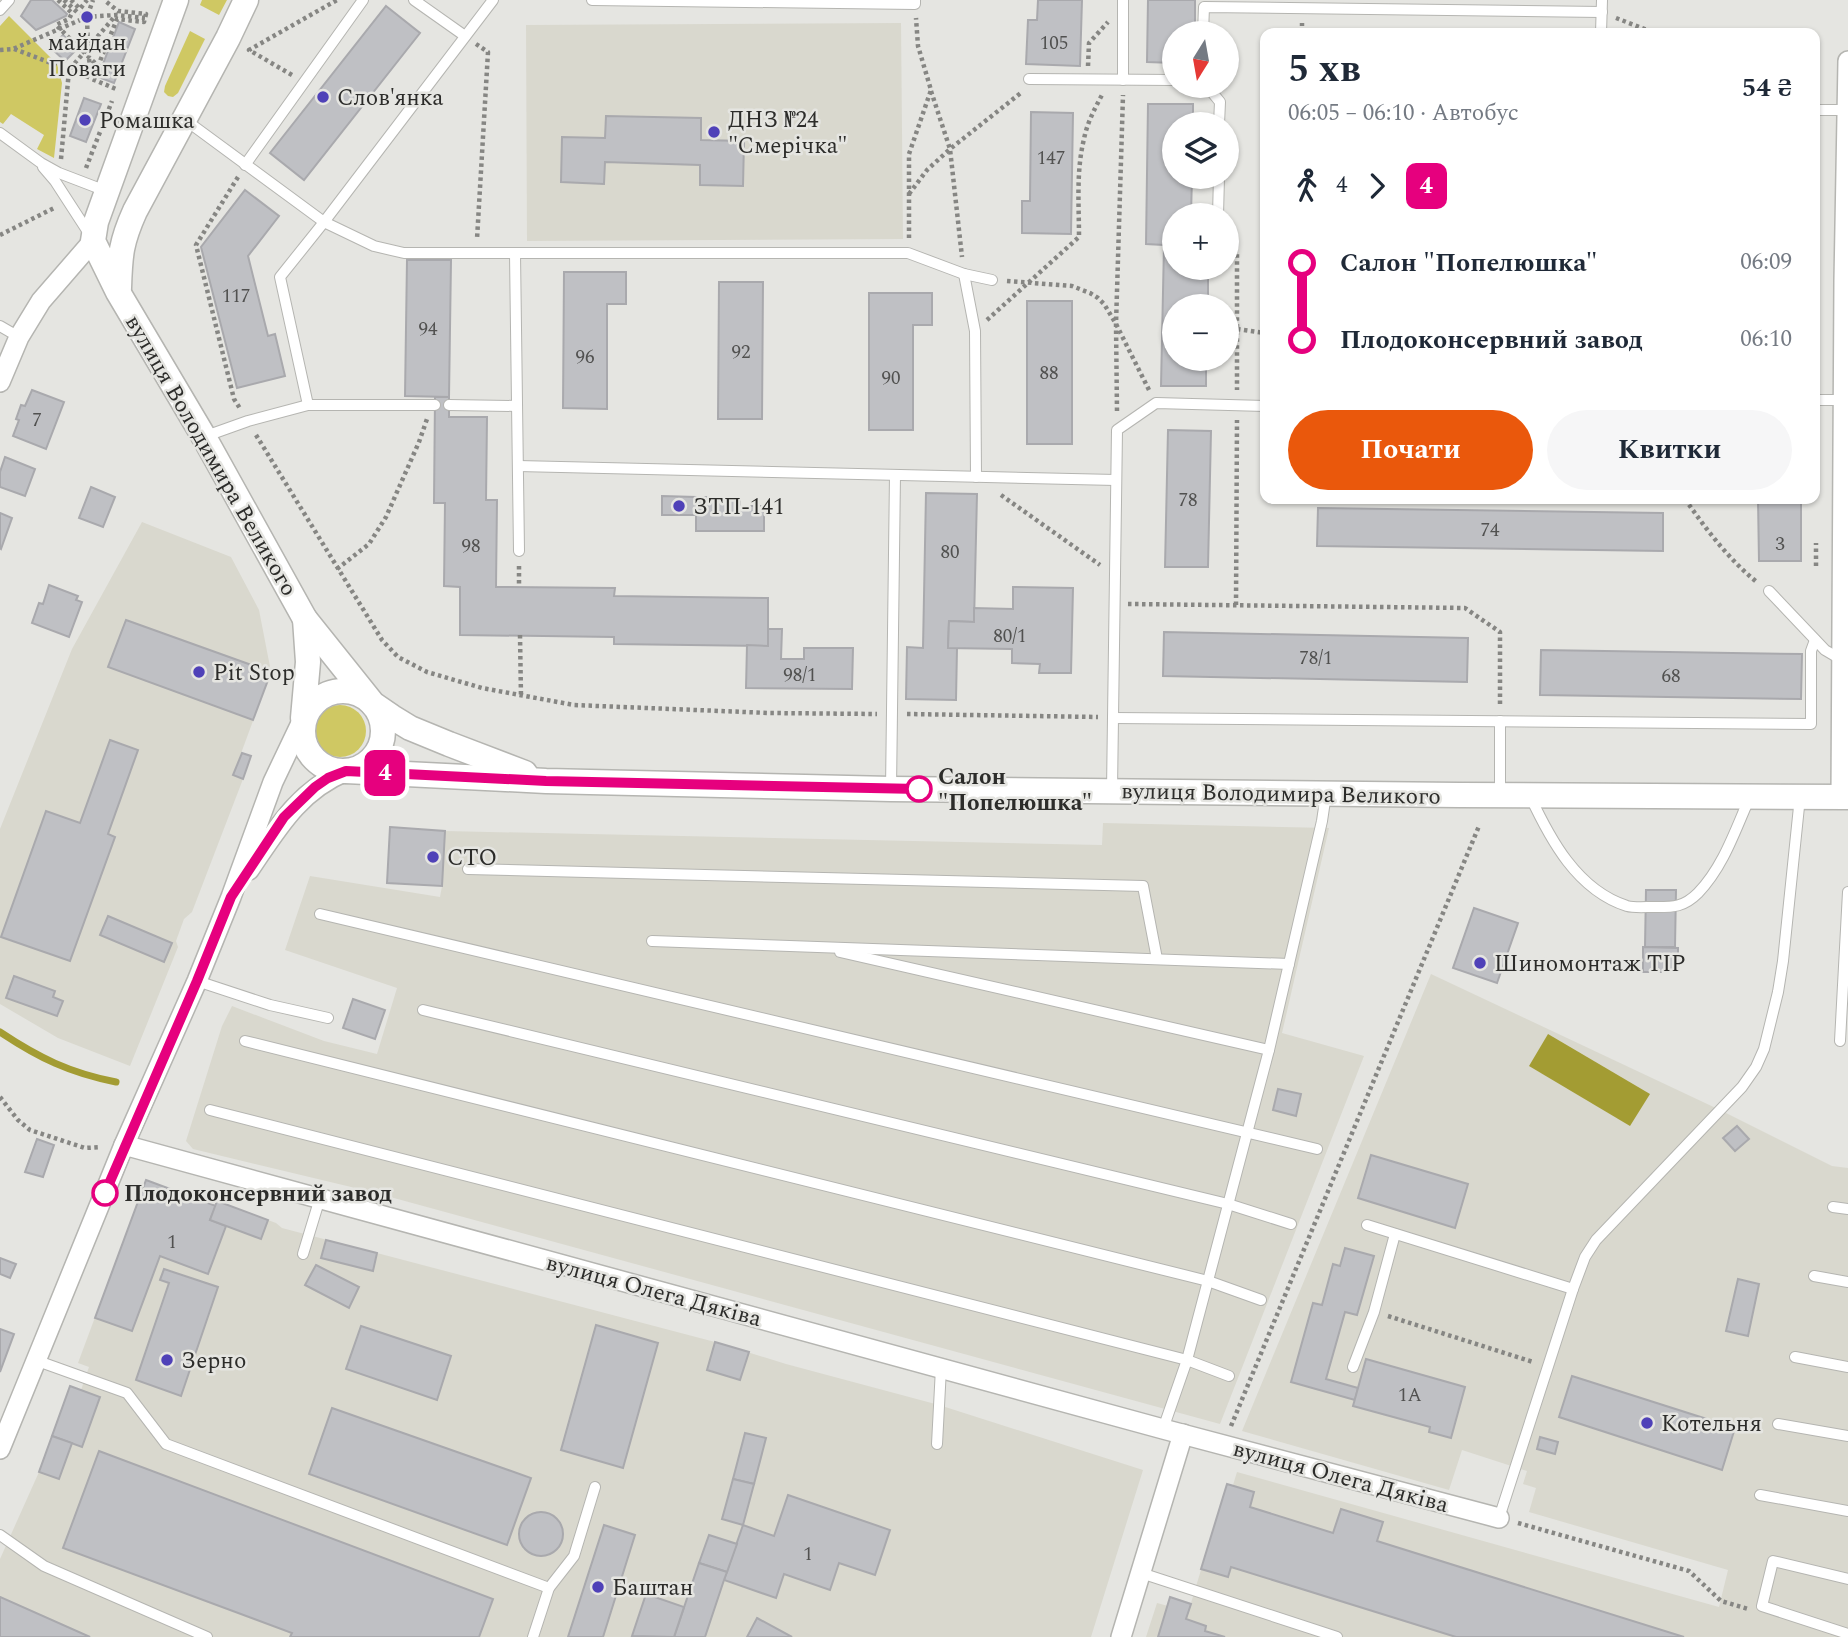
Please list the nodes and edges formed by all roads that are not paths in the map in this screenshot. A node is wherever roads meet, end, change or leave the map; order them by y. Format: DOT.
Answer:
graph roads {
  1 [pos="9,0"];
  2 [pos="176,0"];
  3 [pos="246,0"];
  4 [pos="363,0"];
  5 [pos="414,0"];
  6 [pos="493,0"];
  7 [pos="592,0"];
  8 [pos="1602,0"];
  9 [pos="915,2"];
  10 [pos="1123,3"];
  11 [pos="1363,4"];
  12 [pos="0,10"];
  13 [pos="1602,12"];
  14 [pos="1203,21"];
  15 [pos="1601,28"];
  16 [pos="466,36"];
  17 [pos="1848,61"];
  18 [pos="1029,79"];
  19 [pos="1123,80"];
  20 [pos="1162,80"];
  21 [pos="1820,110"];
  22 [pos="1847,110"];
  23 [pos="184,119"];
  24 [pos="0,133"];
  25 [pos="41,163"];
  26 [pos="246,165"];
  27 [pos="107,191"];
  28 [pos="324,222"];
  29 [pos="93,241"];
  30 [pos="515,254"];
  31 [pos="964,274"];
  32 [pos="992,280"];
  33 [pos="1846,281"];
  34 [pos="118,292"];
  35 [pos="0,326"];
  36 [pos="19,337"];
  37 [pos="0,382"];
  38 [pos="1820,400"];
  39 [pos="1843,400"];
  40 [pos="308,405"];
  41 [pos="433,405"];
  42 [pos="449,405"];
  43 [pos="517,406"];
  44 [pos="1260,406"];
  45 [pos="204,437"];
  46 [pos="518,466"];
  47 [pos="895,475"];
  48 [pos="976,477"];
  49 [pos="1116,480"];
  50 [pos="519,551"];
  51 [pos="1769,591"];
  52 [pos="305,619"];
  53 [pos="1815,640"];
  54 [pos="1842,660"];
  55 [pos="373,704"];
  56 [pos="1113,718"];
  57 [pos="303,719"];
  58 [pos="1500,721"];
  59 [pos="346,771"];
  60 [pos="546,781"];
  61 [pos="891,789"];
  62 [pos="1112,791"];
  63 [pos="1326,793"];
  64 [pos="1500,795"];
  65 [pos="1529,795"];
  66 [pos="1750,796"];
  67 [pos="1800,797"];
  68 [pos="1844,797"];
  69 [pos="468,869"];
  70 [pos="1848,892"];
  71 [pos="231,897"];
  72 [pos="320,914"];
  73 [pos="652,940"];
  74 [pos="816,946"];
  75 [pos="1157,959"];
  76 [pos="1289,964"];
  77 [pos="197,981"];
  78 [pos="423,1010"];
  79 [pos="328,1018"];
  80 [pos="245,1041"];
  81 [pos="1840,1041"];
  82 [pos="1269,1050"];
  83 [pos="210,1110"];
  84 [pos="1247,1132"];
  85 [pos="124,1145"];
  86 [pos="1318,1149"];
  87 [pos="320,1198"];
  88 [pos="1228,1204"];
  89 [pos="1833,1207"];
  90 [pos="1848,1209"];
  91 [pos="1291,1224"];
  92 [pos="1367,1225"];
  93 [pos="1395,1234"];
  94 [pos="303,1254"];
  95 [pos="1814,1276"];
  96 [pos="1208,1281"];
  97 [pos="1848,1282"];
  98 [pos="1573,1289"];
  99 [pos="1261,1300"];
  100 [pos="1795,1357"];
  101 [pos="35,1360"];
  102 [pos="1187,1360"];
  103 [pos="1353,1367"];
  104 [pos="1848,1367"];
  105 [pos="941,1368"];
  106 [pos="1229,1376"];
  107 [pos="1778,1424"];
  108 [pos="1163,1429"];
  109 [pos="1183,1434"];
  110 [pos="1848,1436"];
  111 [pos="937,1444"];
  112 [pos="0,1449"];
  113 [pos="594,1487"];
  114 [pos="1760,1494"];
  115 [pos="1848,1511"];
  116 [pos="1499,1518"];
  117 [pos="0,1535"];
  118 [pos="1141,1573"];
  119 [pos="1848,1579"];
  120 [pos="549,1588"];
  121 [pos="1848,1634"];
  122 [pos="1324,1635"];
  123 [pos="207,1637"];
  124 [pos="533,1637"];
  125 [pos="1121,1637"];
  126 [pos="1337,1637"];
  1 -- 12 [label="lane"];
  2 -- 27 [label="street"];
  3 -- 23 [label="street"];
  4 -- 26 [label="lane"];
  5 -- 16 [label="lane"];
  6 -- 16 [label="lane"];
  7 -- 9 [label="lane"];
  8 -- 13 [label="lane"];
  10 -- 19 [label="lane"];
  11 -- 13 [label="lane"];
  11 -- 14 [label="lane"];
  13 -- 15 [label="lane"];
  16 -- 28 [label="lane"];
  17 -- 22 [label="street"];
  18 -- 19 [label="lane"];
  19 -- 20 [label="lane"];
  21 -- 22 [label="lane"];
  22 -- 33 [label="street"];
  23 -- 26 [label="lane"];
  23 -- 34 [label="street"];
  24 -- 25 [label="lane"];
  25 -- 27 [label="lane"];
  25 -- 29 [label="lane"];
  26 -- 28 [label="lane"];
  27 -- 29 [label="street"];
  28 -- 30 [label="lane"];
  28 -- 40 [label="lane"];
  29 -- 34 [label="street, вулиця Володимира Великого"];
  29 -- 36 [label="street"];
  30 -- 31 [label="lane"];
  30 -- 43 [label="lane"];
  31 -- 32 [label="lane"];
  31 -- 48 [label="lane"];
  33 -- 39 [label="street"];
  34 -- 45 [label="street, вулиця Володимира Великого"];
  35 -- 36 [label="lane"];
  36 -- 37 [label="street"];
  38 -- 39 [label="lane"];
  39 -- 54 [label="street"];
  40 -- 41 [label="lane"];
  40 -- 45 [label="lane"];
  42 -- 43 [label="lane"];
  43 -- 46 [label="lane"];
  44 -- 49 [label="lane"];
  45 -- 52 [label="street, вулиця Володимира Великого"];
  46 -- 47 [label="lane"];
  46 -- 50 [label="lane"];
  47 -- 48 [label="lane"];
  47 -- 61 [label="lane"];
  48 -- 49 [label="lane"];
  49 -- 56 [label="lane"];
  51 -- 53 [label="lane"];
  52 -- 55 [label="street, вулиця Володимира Великого"];
  52 -- 57 [label="street, вулиця Володимира Великого"];
  53 -- 54 [label="lane"];
  53 -- 58 [label="lane"];
  54 -- 68 [label="street"];
  55 -- 57 [label="street"];
  55 -- 59 [label="street"];
  55 -- 60 [label="street, вулиця Володимира Великого"];
  56 -- 58 [label="lane"];
  56 -- 62 [label="lane"];
  57 -- 59 [label="street"];
  57 -- 71 [label="street"];
  58 -- 64 [label="lane"];
  59 -- 60 [label="street, вулиця Володимира Великого"];
  59 -- 71 [label="street"];
  60 -- 61 [label="street, вулиця Володимира Великого"];
  61 -- 62 [label="street, вулиця Володимира Великого"];
  62 -- 63 [label="street, вулиця Володимира Великого"];
  63 -- 64 [label="street, вулиця Володимира Великого"];
  63 -- 76 [label="lane"];
  64 -- 65 [label="street, вулиця Володимира Великого"];
  65 -- 66 [label="street, вулиця Володимира Великого"];
  65 -- 66 [label="lane"];
  66 -- 67 [label="street, вулиця Володимира Великого"];
  67 -- 68 [label="street, вулиця Володимира Великого"];
  67 -- 98 [label="lane"];
  69 -- 75 [label="lane"];
  70 -- 81 [label="lane"];
  71 -- 77 [label="street"];
  72 -- 84 [label="lane"];
  73 -- 74 [label="lane"];
  74 -- 75 [label="lane"];
  74 -- 82 [label="lane"];
  75 -- 76 [label="lane"];
  76 -- 82 [label="lane"];
  77 -- 79 [label="lane"];
  77 -- 85 [label="street"];
  78 -- 88 [label="lane"];
  80 -- 96 [label="lane"];
  82 -- 84 [label="lane"];
  83 -- 102 [label="lane"];
  84 -- 86 [label="lane"];
  84 -- 88 [label="lane"];
  85 -- 87 [label="street, вулиця Олега Дяківа"];
  85 -- 101 [label="street"];
  87 -- 94 [label="lane"];
  87 -- 105 [label="street, вулиця Олега Дяківа"];
  88 -- 91 [label="lane"];
  88 -- 96 [label="lane"];
  89 -- 90 [label="lane"];
  92 -- 93 [label="lane"];
  93 -- 98 [label="lane"];
  93 -- 103 [label="lane"];
  95 -- 97 [label="lane"];
  96 -- 99 [label="lane"];
  96 -- 102 [label="lane"];
  98 -- 116 [label="lane"];
  100 -- 104 [label="lane"];
  101 -- 112 [label="street"];
  101 -- 120 [label="lane"];
  102 -- 106 [label="lane"];
  102 -- 108 [label="lane"];
  105 -- 108 [label="street, вулиця Олега Дяківа"];
  105 -- 111 [label="lane"];
  107 -- 110 [label="lane"];
  108 -- 109 [label="street, вулиця Олега Дяківа"];
  109 -- 116 [label="street, вулиця Олега Дяківа"];
  109 -- 118 [label="street"];
  113 -- 120 [label="lane"];
  114 -- 115 [label="lane"];
  117 -- 123 [label="lane"];
  118 -- 122 [label="lane"];
  118 -- 125 [label="street"];
  119 -- 121 [label="lane"];
  120 -- 124 [label="lane"];
  122 -- 126 [label="lane"];
}
